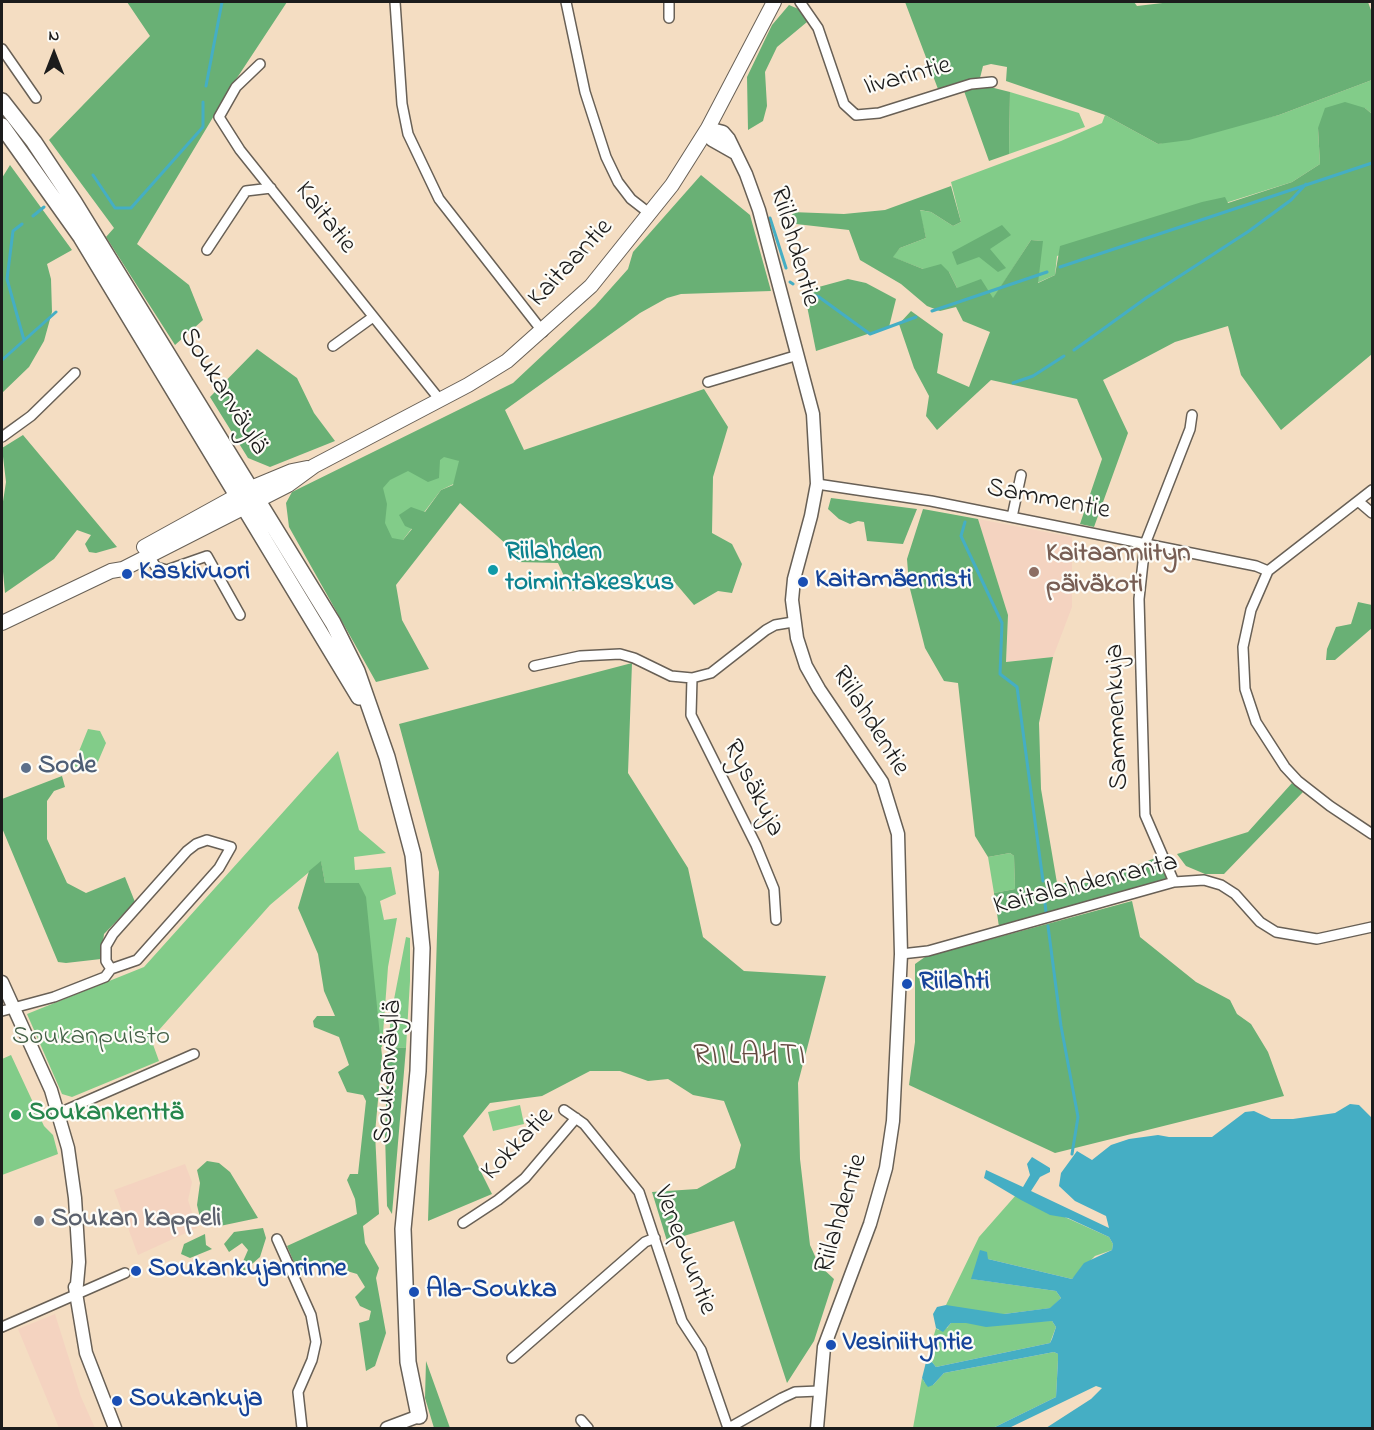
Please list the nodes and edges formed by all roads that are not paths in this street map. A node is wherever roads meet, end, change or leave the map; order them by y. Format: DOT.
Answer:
graph roads {
  1 [pos="395,2"];
  2 [pos="566,2"];
  3 [pos="669,2"];
  4 [pos="774,2"];
  5 [pos="800,2"];
  6 [pos="669,18"];
  7 [pos="2,49"];
  8 [pos="260,63"];
  9 [pos="992,82"];
  10 [pos="36,98"];
  11 [pos="2,101"];
  12 [pos="2,126"];
  13 [pos="708,128"];
  14 [pos="271,188"];
  15 [pos="649,213"];
  16 [pos="207,250"];
  17 [pos="373,317"];
  18 [pos="543,332"];
  19 [pos="333,346"];
  20 [pos="798,355"];
  21 [pos="75,373"];
  22 [pos="708,382"];
  23 [pos="440,400"];
  24 [pos="1192,415"];
  25 [pos="2,437"];
  26 [pos="1021,475"];
  27 [pos="817,484"];
  28 [pos="1372,490"];
  29 [pos="248,498"];
  30 [pos="1358,501"];
  31 [pos="1372,513"];
  32 [pos="1012,517"];
  33 [pos="1145,544"];
  34 [pos="146,551"];
  35 [pos="1268,571"];
  36 [pos="240,615"];
  37 [pos="794,622"];
  38 [pos="2,623"];
  39 [pos="534,666"];
  40 [pos="692,678"];
  41 [pos="1372,834"];
  42 [pos="1174,882"];
  43 [pos="776,920"];
  44 [pos="1372,927"];
  45 [pos="901,954"];
  46 [pos="111,969"];
  47 [pos="2,982"];
  48 [pos="7,1009"];
  49 [pos="194,1054"];
  50 [pos="564,1110"];
  51 [pos="58,1113"];
  52 [pos="576,1118"];
  53 [pos="463,1223"];
  54 [pos="655,1238"];
  55 [pos="277,1239"];
  56 [pos="125,1273"];
  57 [pos="76,1295"];
  58 [pos="2,1327"];
  59 [pos="512,1358"];
  60 [pos="819,1391"];
  61 [pos="581,1420"];
  62 [pos="421,1422"];
  63 [pos="115,1428"];
  64 [pos="302,1428"];
  65 [pos="387,1428"];
  66 [pos="588,1428"];
  67 [pos="728,1428"];
  68 [pos="817,1428"];
  1 -- 18 [label="street"];
  2 -- 15 [label="street"];
  3 -- 6 [label="street"];
  4 -- 13 [label="main road, Kaitaantie"];
  5 -- 9 [label="street, Iivarintie"];
  7 -- 10 [label="street"];
  8 -- 14 [label="street, Kaitatie"];
  11 -- 29 [label="main road, Soukanväylä"];
  12 -- 29 [label="main road, Soukanväylä"];
  13 -- 15 [label="main road, Kaitaantie"];
  13 -- 20 [label="street, Riilahdentie"];
  14 -- 16 [label="street"];
  14 -- 17 [label="street, Kaitatie"];
  15 -- 18 [label="main road, Kaitaantie"];
  17 -- 19 [label="street"];
  17 -- 23 [label="street, Kaitatie"];
  18 -- 23 [label="main road, Kaitaantie"];
  20 -- 22 [label="street"];
  20 -- 27 [label="street, Riilahdentie"];
  21 -- 25 [label="street"];
  23 -- 29 [label="main road, Kaitaantie"];
  24 -- 33 [label="street, Sammenkuja"];
  26 -- 32 [label="street"];
  27 -- 32 [label="street, Sammentie"];
  27 -- 37 [label="street, Riilahdentie"];
  28 -- 30 [label="street"];
  29 -- 34 [label="main road, Kaitaantie"];
  29 -- 62 [label="main road, Soukanväylä"];
  30 -- 31 [label="street"];
  30 -- 35 [label="street"];
  32 -- 33 [label="street, Sammentie"];
  33 -- 35 [label="street, Sammentie"];
  33 -- 42 [label="street, Sammenkuja"];
  34 -- 36 [label="street"];
  34 -- 38 [label="main road, Kaitaantie"];
  35 -- 41 [label="street"];
  37 -- 40 [label="street"];
  37 -- 45 [label="street, Riilahdentie"];
  39 -- 40 [label="street"];
  40 -- 43 [label="street, Rysäkuja"];
  42 -- 44 [label="street, Kaitalahdenranta"];
  42 -- 45 [label="street, Kaitalahdenranta"];
  45 -- 60 [label="street, Riilahdentie"];
  46 -- 46 [label="street"];
  46 -- 48 [label="street"];
  47 -- 48 [label="street"];
  48 -- 51 [label="street"];
  49 -- 51 [label="street"];
  50 -- 52 [label="street, Venepuuntie"];
  51 -- 57 [label="street"];
  52 -- 53 [label="street, Kokkatie"];
  52 -- 54 [label="street, Venepuuntie"];
  54 -- 59 [label="street"];
  54 -- 67 [label="street, Venepuuntie"];
  55 -- 64 [label="street"];
  56 -- 57 [label="street"];
  57 -- 58 [label="street"];
  57 -- 63 [label="street"];
  60 -- 67 [label="street"];
  60 -- 68 [label="street, Riilahdentie"];
  61 -- 66 [label="street"];
  62 -- 65 [label="street"];
}
